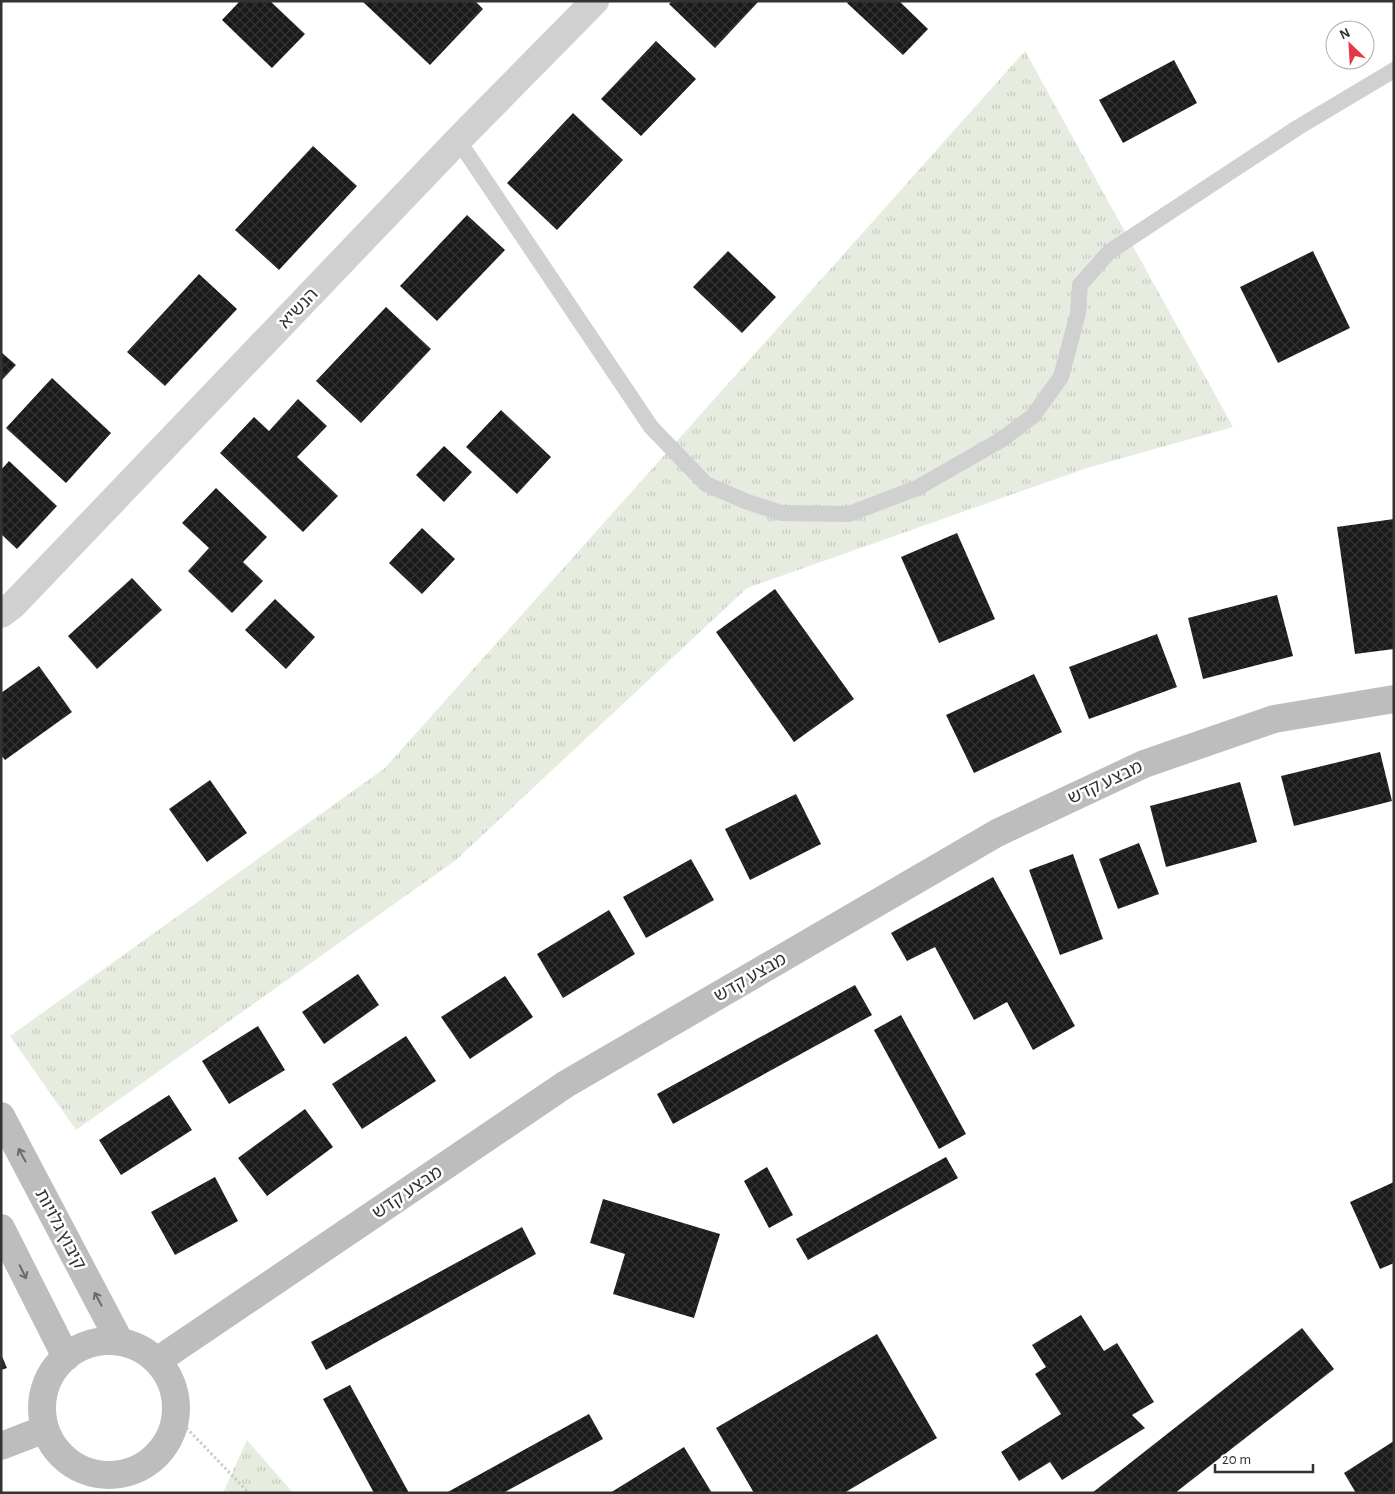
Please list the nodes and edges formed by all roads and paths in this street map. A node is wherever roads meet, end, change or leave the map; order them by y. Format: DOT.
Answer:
graph roads {
  1 [pos="594,1"];
  2 [pos="1394,70"];
  3 [pos="458,140"];
  4 [pos="1,614"];
  5 [pos="1394,699"];
  6 [pos="1,1116"];
  7 [pos="1,1228"];
  8 [pos="120,1342"];
  9 [pos="66,1357"];
  10 [pos="157,1361"];
  11 [pos="176,1417"];
  12 [pos="45,1429"];
  13 [pos="1,1446"];
  14 [pos="128,1483"];
  15 [pos="249,1493"];
  1 -- 3 [label="street, הנשיא"];
  2 -- 3 [label="lane"];
  3 -- 4 [label="street, הנשיא"];
  5 -- 10 [label="street, מבצע קדש"];
  8 -- 6 [label="street, קיבוץ גלויות, one-way"];
  7 -- 9 [label="street, one-way"];
  8 -- 9 [label="street"];
  8 -- 10 [label="street"];
  9 -- 12 [label="street"];
  10 -- 11 [label="street"];
  11 -- 14 [label="street"];
  11 -- 15 [label="path"];
  12 -- 13 [label="street"];
  12 -- 14 [label="street"];
}
